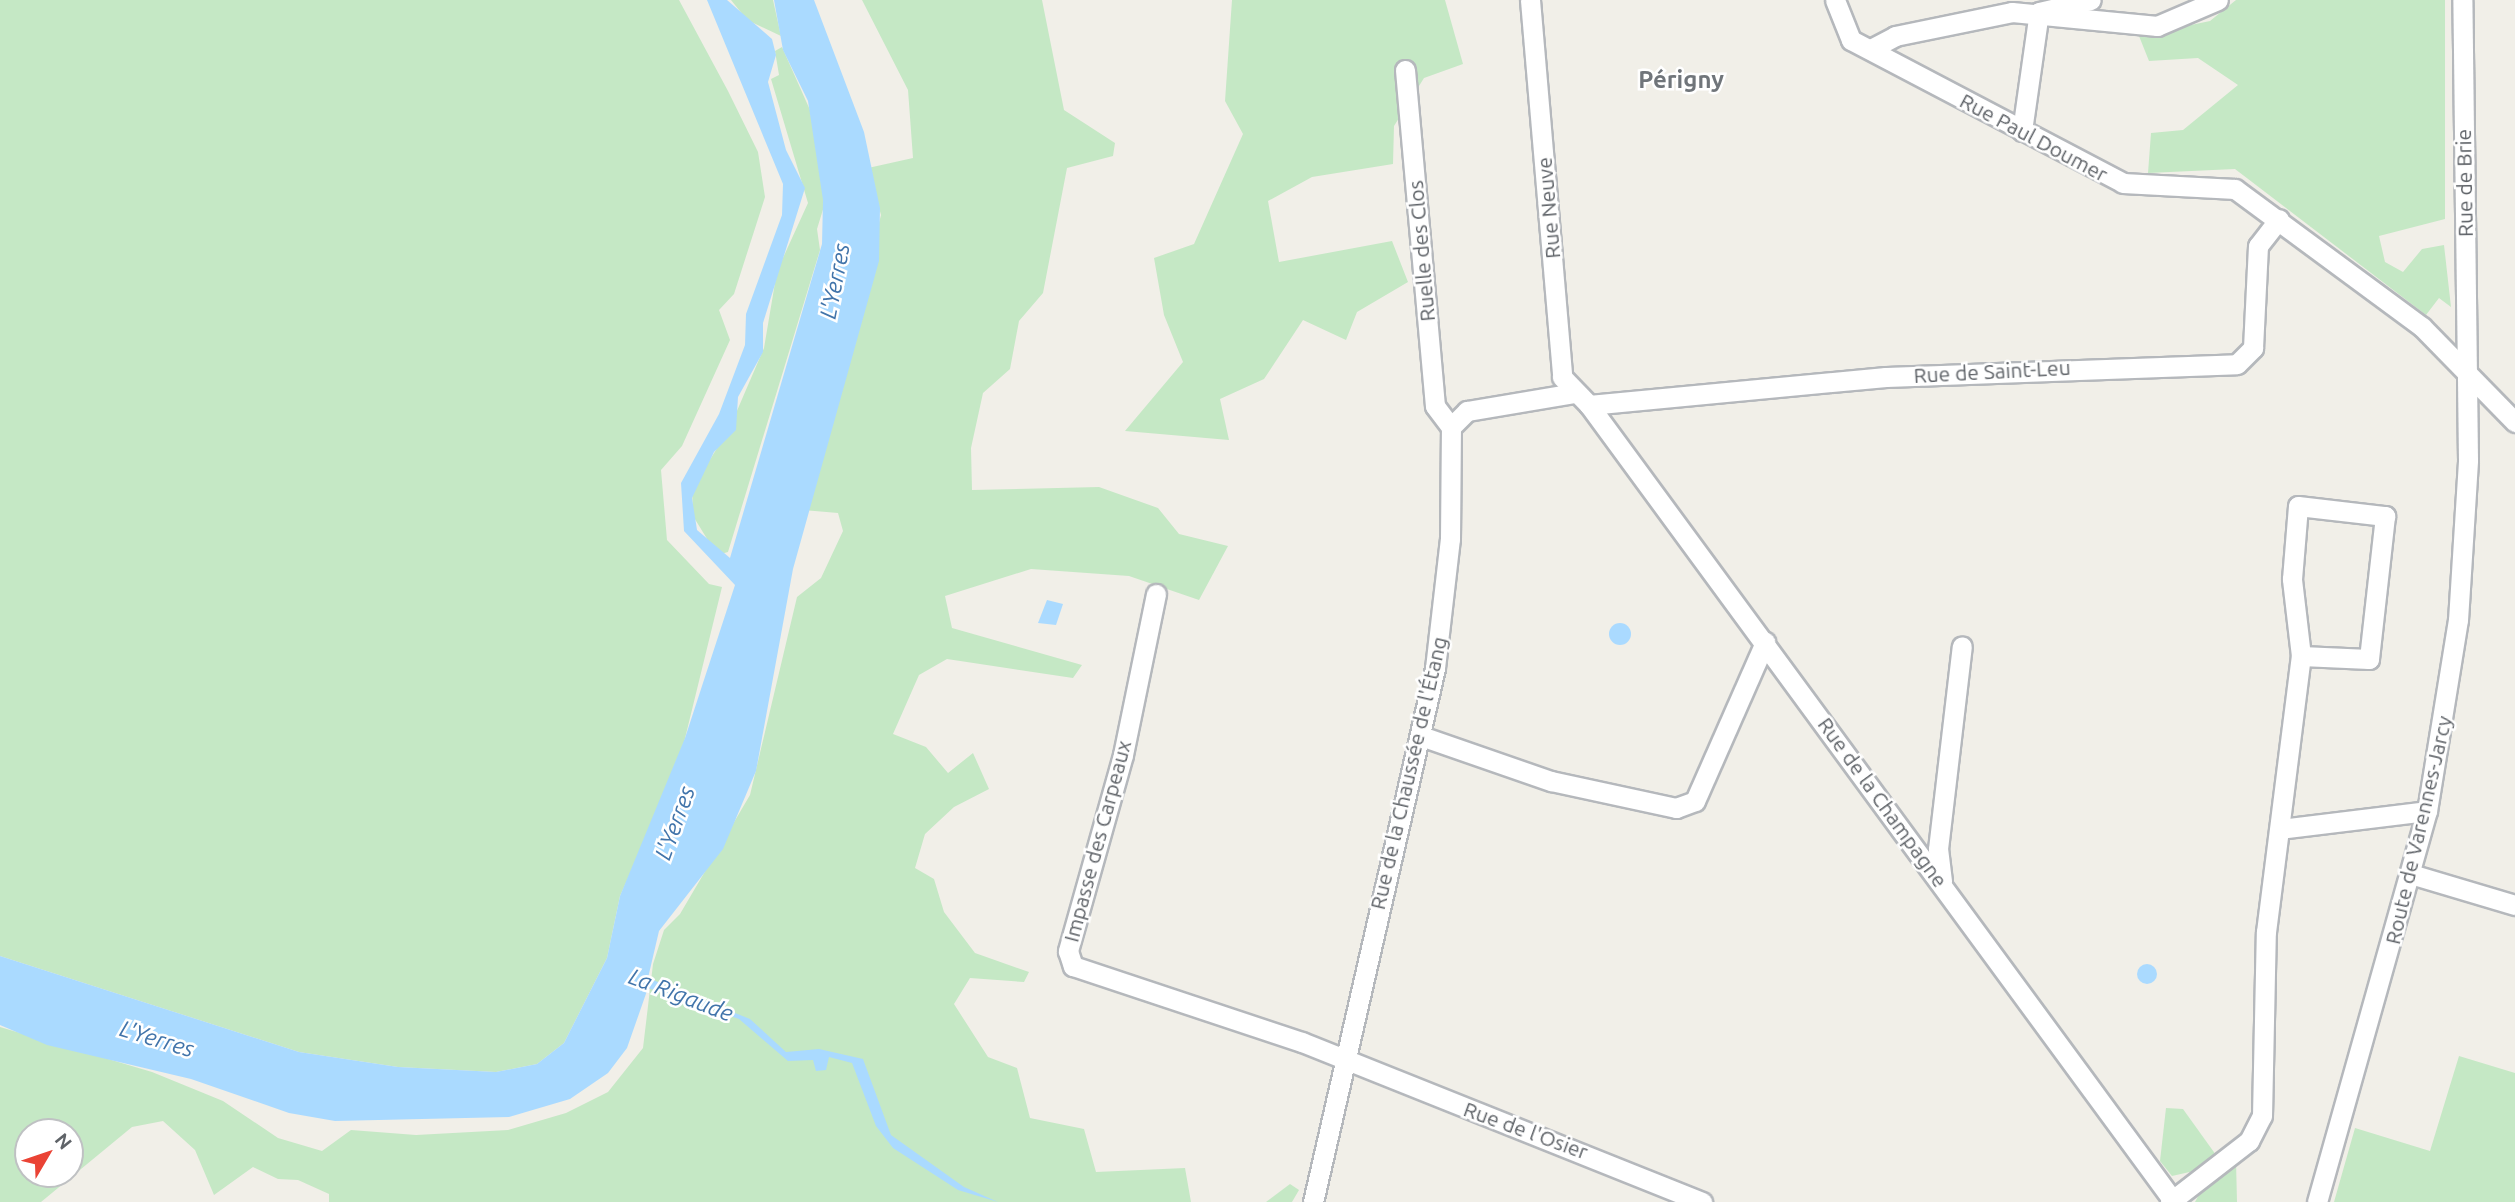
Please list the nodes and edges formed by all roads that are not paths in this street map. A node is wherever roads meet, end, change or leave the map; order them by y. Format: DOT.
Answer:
graph roads {
  1 [pos="1530,0"];
  2 [pos="1835,0"];
  3 [pos="2091,0"];
  4 [pos="2218,0"];
  5 [pos="2462,0"];
  6 [pos="2038,17"];
  7 [pos="1871,49"];
  8 [pos="1405,70"];
  9 [pos="2022,131"];
  10 [pos="2279,219"];
  11 [pos="2465,366"];
  12 [pos="1582,399"];
  13 [pos="2515,422"];
  14 [pos="1451,427"];
  15 [pos="1156,594"];
  16 [pos="1765,642"];
  17 [pos="1962,646"];
  18 [pos="2301,656"];
  19 [pos="1421,736"];
  20 [pos="2427,811"];
  21 [pos="2280,829"];
  22 [pos="2411,874"];
  23 [pos="1942,882"];
  24 [pos="2515,905"];
  25 [pos="1348,1065"];
  26 [pos="2172,1201"];
  27 [pos="1313,1202"];
  28 [pos="1702,1202"];
  29 [pos="2317,1202"];
  1 -- 12 [label="street, Rue Neuve"];
  2 -- 7 [label="street, Rue Paul Doumer"];
  3 -- 6 [label="street"];
  4 -- 6 [label="street"];
  5 -- 11 [label="street, Rue de Brie"];
  6 -- 7 [label="street"];
  6 -- 9 [label="street"];
  7 -- 9 [label="street, Rue Paul Doumer"];
  8 -- 14 [label="street, Ruelle des Clos"];
  9 -- 10 [label="street, Rue Paul Doumer"];
  10 -- 11 [label="street, Rue Paul Doumer"];
  10 -- 12 [label="street, Rue de Saint-Leu"];
  11 -- 13 [label="street, Rue Paul Doumer"];
  11 -- 20 [label="street, Route de Varennes-Jarcy"];
  12 -- 14 [label="street"];
  12 -- 16 [label="street, Rue de la Champagne"];
  14 -- 19 [label="street, Rue de la Chaussée de l'Étang"];
  15 -- 25 [label="street, Impasse des Carpeaux"];
  16 -- 19 [label="street"];
  16 -- 23 [label="street, Rue de la Champagne"];
  17 -- 23 [label="street"];
  18 -- 18 [label="street"];
  18 -- 21 [label="street"];
  19 -- 25 [label="street, Rue de la Chaussée de l'Étang"];
  20 -- 21 [label="street"];
  20 -- 22 [label="street, Route de Varennes-Jarcy"];
  21 -- 26 [label="street"];
  22 -- 24 [label="street"];
  22 -- 29 [label="street, Route de Varennes-Jarcy"];
  23 -- 26 [label="street, Rue de la Champagne"];
  25 -- 27 [label="street, Rue de la Chaussée de l'Étang"];
  25 -- 28 [label="street, Rue de l'Osier"];
}
